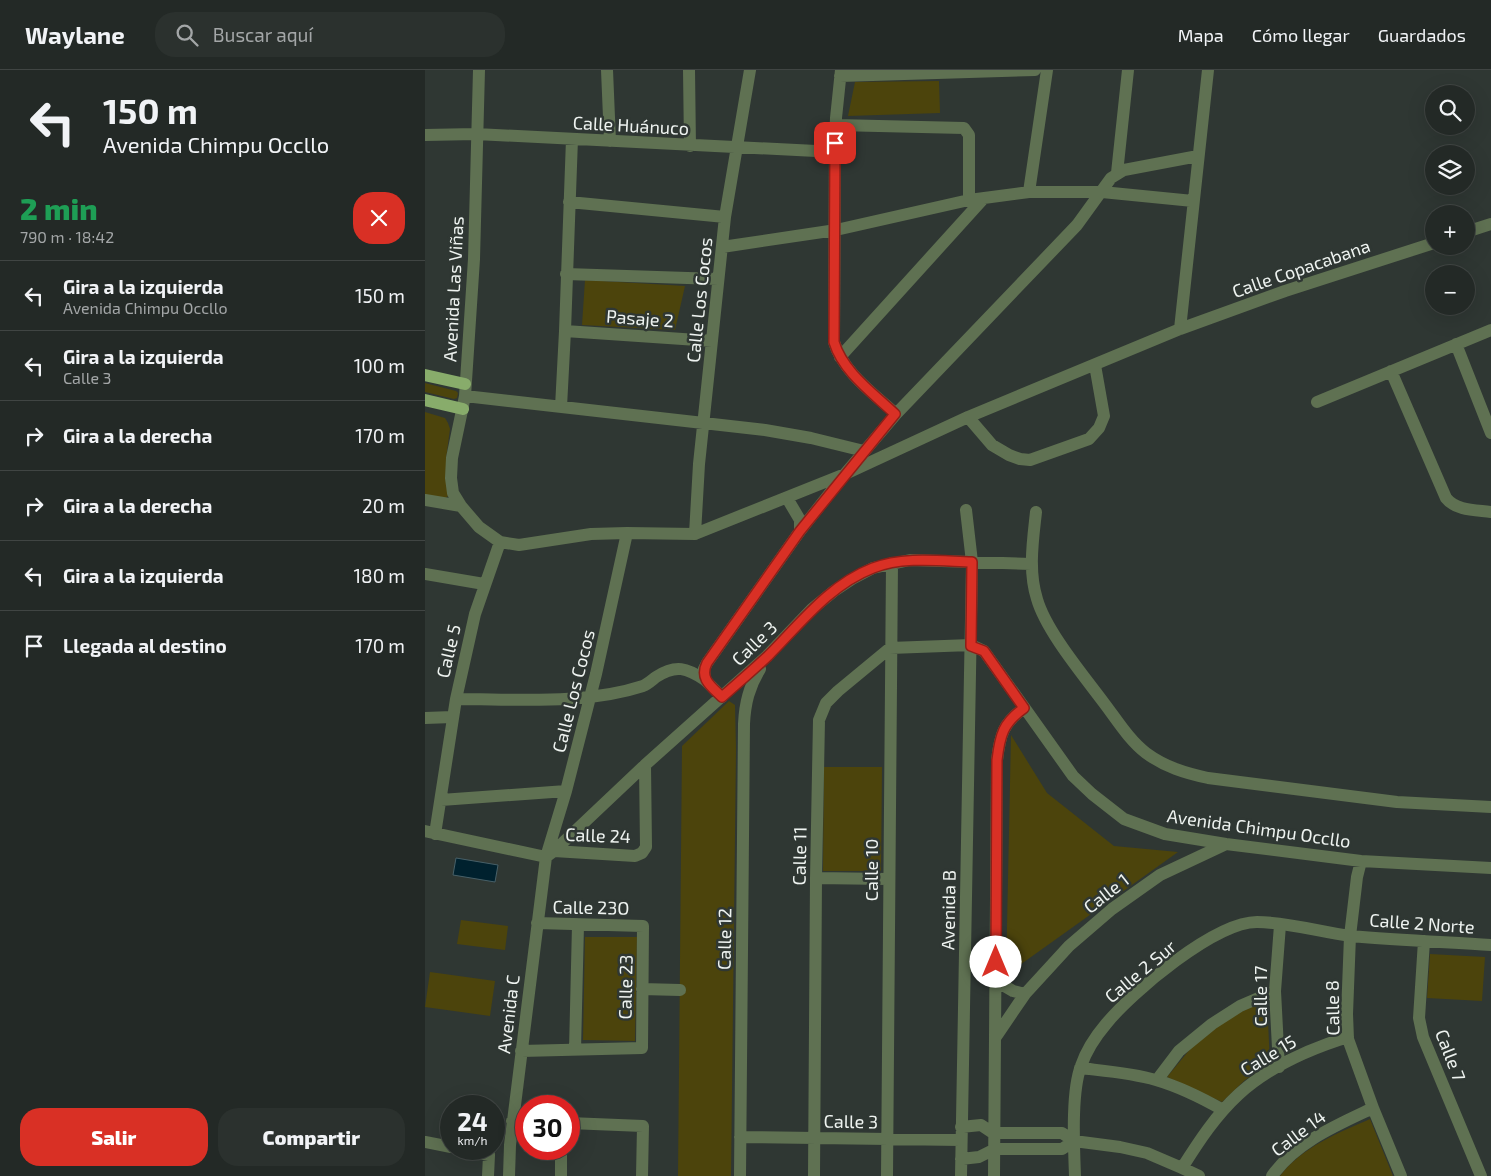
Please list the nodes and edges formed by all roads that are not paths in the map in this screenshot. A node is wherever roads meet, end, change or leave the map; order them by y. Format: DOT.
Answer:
graph roads {
  1 [pos="479,70"];
  2 [pos="607,70"];
  3 [pos="689,70"];
  4 [pos="750,70"];
  5 [pos="1035,70"];
  6 [pos="1047,70"];
  7 [pos="1128,70"];
  8 [pos="1208,70"];
  9 [pos="841,73"];
  10 [pos="836,125"];
  11 [pos="476,134"];
  12 [pos="425,135"];
  13 [pos="572,139"];
  14 [pos="610,141"];
  15 [pos="690,146"];
  16 [pos="736,148"];
  17 [pos="836,152"];
  18 [pos="1198,156"];
  19 [pos="1117,173"];
  20 [pos="1029,192"];
  21 [pos="1102,192"];
  22 [pos="984,198"];
  23 [pos="969,200"];
  24 [pos="569,202"];
  25 [pos="1193,202"];
  26 [pos="725,217"];
  27 [pos="1490,228"];
  28 [pos="836,230"];
  29 [pos="1475,230"];
  30 [pos="1425,246"];
  31 [pos="722,247"];
  32 [pos="566,274"];
  33 [pos="718,279"];
  34 [pos="1180,329"];
  35 [pos="1491,330"];
  36 [pos="565,331"];
  37 [pos="712,341"];
  38 [pos="1456,344"];
  39 [pos="839,357"];
  40 [pos="1095,365"];
  41 [pos="1391,371"];
  42 [pos="425,374"];
  43 [pos="465,390"];
  44 [pos="425,400"];
  45 [pos="1317,402"];
  46 [pos="561,407"];
  47 [pos="463,409"];
  48 [pos="895,414"];
  49 [pos="968,418"];
  50 [pos="703,423"];
  51 [pos="1491,433"];
  52 [pos="864,451"];
  53 [pos="845,474"];
  54 [pos="787,498"];
  55 [pos="425,500"];
  56 [pos="461,506"];
  57 [pos="966,510"];
  58 [pos="1036,512"];
  59 [pos="1491,512"];
  60 [pos="800,531"];
  61 [pos="627,533"];
  62 [pos="695,534"];
  63 [pos="500,542"];
  64 [pos="972,562"];
  65 [pos="892,563"];
  66 [pos="1031,564"];
  67 [pos="425,574"];
  68 [pos="484,584"];
  69 [pos="971,646"];
  70 [pos="890,648"];
  71 [pos="767,656"];
  72 [pos="705,680"];
  73 [pos="726,694"];
  74 [pos="589,698"];
  75 [pos="455,699"];
  76 [pos="745,702"];
  77 [pos="1024,708"];
  78 [pos="452,717"];
  79 [pos="425,718"];
  80 [pos="645,766"];
  81 [pos="566,790"];
  82 [pos="441,800"];
  83 [pos="1491,807"];
  84 [pos="430,832"];
  85 [pos="1227,844"];
  86 [pos="550,854"];
  87 [pos="1361,861"];
  88 [pos="1491,868"];
  89 [pos="816,878"];
  90 [pos="888,879"];
  91 [pos="537,923"];
  92 [pos="578,925"];
  93 [pos="1279,925"];
  94 [pos="643,926"];
  95 [pos="1350,936"];
  96 [pos="1424,941"];
  97 [pos="1491,945"];
  98 [pos="996,981"];
  99 [pos="643,990"];
  100 [pos="680,990"];
  101 [pos="1275,991"];
  102 [pos="1025,994"];
  103 [pos="1348,1037"];
  104 [pos="995,1038"];
  105 [pos="575,1050"];
  106 [pos="521,1051"];
  107 [pos="1279,1067"];
  108 [pos="1080,1068"];
  109 [pos="1157,1080"];
  110 [pos="1373,1108"];
  111 [pos="1223,1110"];
  112 [pos="513,1121"];
  113 [pos="580,1123"];
  114 [pos="961,1133"];
  115 [pos="993,1133"];
  116 [pos="740,1137"];
  117 [pos="814,1138"];
  118 [pos="887,1139"];
  119 [pos="1074,1141"];
  120 [pos="425,1142"];
  121 [pos="440,1145"];
  122 [pos="995,1149"];
  123 [pos="961,1159"];
  124 [pos="489,1160"];
  125 [pos="561,1160"];
  126 [pos="1182,1168"];
  127 [pos="489,1176"];
  128 [pos="509,1176"];
  129 [pos="561,1176"];
  130 [pos="642,1176"];
  131 [pos="740,1176"];
  132 [pos="814,1176"];
  133 [pos="887,1176"];
  134 [pos="961,1176"];
  135 [pos="994,1176"];
  136 [pos="1075,1176"];
  137 [pos="1199,1176"];
  138 [pos="1272,1176"];
  139 [pos="1401,1176"];
  140 [pos="1481,1176"];
  1 -- 11 [label="street, Avenida Las Viñas"];
  2 -- 14 [label="street"];
  3 -- 15 [label="street"];
  4 -- 16 [label="street, Calle Los Cocos"];
  5 -- 9 [label="street"];
  6 -- 20 [label="street"];
  7 -- 19 [label="street"];
  8 -- 18 [label="street"];
  9 -- 10 [label="street"];
  10 -- 17 [label="street"];
  10 -- 23 [label="street"];
  11 -- 12 [label="street, Calle Huánuco"];
  11 -- 13 [label="street, Calle Huánuco"];
  11 -- 43 [label="street, Avenida Las Viñas"];
  13 -- 14 [label="street, Calle Huánuco"];
  13 -- 24 [label="street"];
  14 -- 15 [label="street, Calle Huánuco"];
  15 -- 16 [label="street, Calle Huánuco"];
  16 -- 17 [label="street, Calle Huánuco"];
  16 -- 26 [label="street, Calle Los Cocos"];
  17 -- 28 [label="street"];
  18 -- 19 [label="street"];
  18 -- 25 [label="street"];
  19 -- 21 [label="street"];
  20 -- 21 [label="street"];
  20 -- 22 [label="street"];
  21 -- 25 [label="street"];
  21 -- 48 [label="street"];
  22 -- 23 [label="street"];
  22 -- 39 [label="street"];
  23 -- 28 [label="street"];
  24 -- 26 [label="street"];
  24 -- 32 [label="street"];
  25 -- 34 [label="street"];
  26 -- 31 [label="street, Calle Los Cocos"];
  27 -- 29 [label="street"];
  28 -- 31 [label="street"];
  28 -- 39 [label="street"];
  30 -- 34 [label="street, Calle Copacabana"];
  31 -- 33 [label="street, Calle Los Cocos"];
  32 -- 33 [label="street"];
  32 -- 36 [label="street"];
  33 -- 37 [label="street, Calle Los Cocos"];
  34 -- 40 [label="street, Calle Copacabana"];
  35 -- 38 [label="street"];
  36 -- 37 [label="street, Pasaje 2"];
  36 -- 46 [label="street"];
  37 -- 50 [label="street, Calle Los Cocos"];
  38 -- 41 [label="street"];
  38 -- 51 [label="street"];
  39 -- 48 [label="street"];
  40 -- 49 [label="street, Calle Copacabana"];
  40 -- 49 [label="street"];
  41 -- 45 [label="street"];
  41 -- 59 [label="street"];
  42 -- 43 [label="main road"];
  43 -- 46 [label="street"];
  43 -- 47 [label="street, Avenida Las Viñas"];
  44 -- 47 [label="main road"];
  46 -- 50 [label="street"];
  47 -- 56 [label="street, Avenida Las Viñas"];
  48 -- 52 [label="street"];
  49 -- 53 [label="street, Calle Copacabana"];
  50 -- 52 [label="street"];
  50 -- 62 [label="street, Calle Los Cocos"];
  52 -- 53 [label="street"];
  53 -- 54 [label="street, Calle Copacabana"];
  53 -- 60 [label="street"];
  54 -- 60 [label="street"];
  54 -- 62 [label="street, Calle Copacabana"];
  55 -- 56 [label="street"];
  56 -- 63 [label="street, Avenida Las Viñas"];
  57 -- 64 [label="street"];
  58 -- 66 [label="street"];
  60 -- 72 [label="street"];
  61 -- 62 [label="street"];
  61 -- 63 [label="street"];
  61 -- 74 [label="street, Calle Los Cocos"];
  63 -- 68 [label="street, Calle 5"];
  64 -- 65 [label="street, Calle 3"];
  64 -- 66 [label="street, Calle 3"];
  64 -- 69 [label="street"];
  65 -- 70 [label="street, Calle 10"];
  65 -- 71 [label="street, Calle 3"];
  66 -- 83 [label="street"];
  67 -- 68 [label="street"];
  68 -- 75 [label="street, Calle 5"];
  69 -- 70 [label="street"];
  69 -- 77 [label="street, Avenida Chimpu Occllo"];
  69 -- 114 [label="street, Avenida B"];
  70 -- 89 [label="street, Calle 11"];
  70 -- 90 [label="street, Calle 10"];
  71 -- 73 [label="street, Calle 3"];
  71 -- 76 [label="street, Calle 12"];
  72 -- 73 [label="street"];
  72 -- 74 [label="street"];
  73 -- 76 [label="street"];
  73 -- 80 [label="street, Calle 3"];
  74 -- 75 [label="street"];
  74 -- 81 [label="street, Calle Los Cocos"];
  75 -- 78 [label="street, Calle 5"];
  76 -- 116 [label="street, Calle 12"];
  77 -- 85 [label="street, Avenida Chimpu Occllo"];
  77 -- 98 [label="street"];
  78 -- 79 [label="street"];
  78 -- 82 [label="street, Calle 5"];
  80 -- 86 [label="street, Calle 3"];
  80 -- 86 [label="street, Calle 24"];
  81 -- 82 [label="street"];
  81 -- 86 [label="street, Calle Los Cocos"];
  82 -- 84 [label="street, Calle 5"];
  84 -- 86 [label="street"];
  85 -- 87 [label="street, Avenida Chimpu Occllo"];
  85 -- 102 [label="street, Calle 1"];
  86 -- 91 [label="street, Avenida C"];
  87 -- 88 [label="street, Avenida Chimpu Occllo"];
  87 -- 95 [label="street, Calle 8"];
  89 -- 90 [label="street"];
  89 -- 117 [label="street, Calle 11"];
  90 -- 118 [label="street, Calle 10"];
  91 -- 92 [label="street, Calle 23O"];
  91 -- 106 [label="street, Avenida C"];
  92 -- 94 [label="street, Calle 23O"];
  92 -- 105 [label="street"];
  93 -- 95 [label="street, Calle 2 Sur"];
  93 -- 101 [label="street, Calle 17"];
  93 -- 108 [label="street, Calle 2 Sur"];
  94 -- 99 [label="street, Calle 23"];
  95 -- 96 [label="street, Calle 2 Norte"];
  95 -- 103 [label="street, Calle 8"];
  96 -- 97 [label="street, Calle 2 Norte"];
  96 -- 140 [label="street, Calle 7"];
  98 -- 102 [label="street"];
  98 -- 104 [label="street"];
  99 -- 100 [label="street"];
  99 -- 105 [label="street, Calle 23"];
  101 -- 107 [label="street, Calle 17"];
  101 -- 109 [label="street"];
  102 -- 104 [label="street, Calle 1"];
  103 -- 107 [label="street, Calle 15"];
  103 -- 110 [label="street, Calle 8"];
  104 -- 115 [label="street"];
  105 -- 106 [label="street"];
  106 -- 112 [label="street, Avenida C"];
  107 -- 111 [label="street, Calle 15"];
  108 -- 109 [label="street"];
  108 -- 119 [label="street, Calle 2 Sur"];
  109 -- 111 [label="street"];
  110 -- 138 [label="street, Calle 14"];
  110 -- 139 [label="street, Calle 8"];
  111 -- 126 [label="street, Calle 15"];
  112 -- 128 [label="street, Avenida C"];
  113 -- 130 [label="street"];
  114 -- 115 [label="street, Calle 3"];
  114 -- 118 [label="street, Calle 3"];
  114 -- 123 [label="street, Avenida B"];
  115 -- 119 [label="street, Calle 3"];
  115 -- 122 [label="street"];
  116 -- 117 [label="street, Calle 3"];
  116 -- 131 [label="street, Calle 12"];
  117 -- 118 [label="street, Calle 3"];
  117 -- 132 [label="street, Calle 11"];
  118 -- 133 [label="street, Calle 10"];
  119 -- 122 [label="street, Calle 3"];
  119 -- 126 [label="street, Calle 3"];
  119 -- 136 [label="street, Calle 2 Sur"];
  120 -- 121 [label="street"];
  122 -- 123 [label="street, Calle 3"];
  122 -- 135 [label="street"];
  123 -- 134 [label="street, Avenida B"];
  124 -- 127 [label="street"];
  125 -- 129 [label="street"];
  126 -- 137 [label="street, Calle 3"];
}
